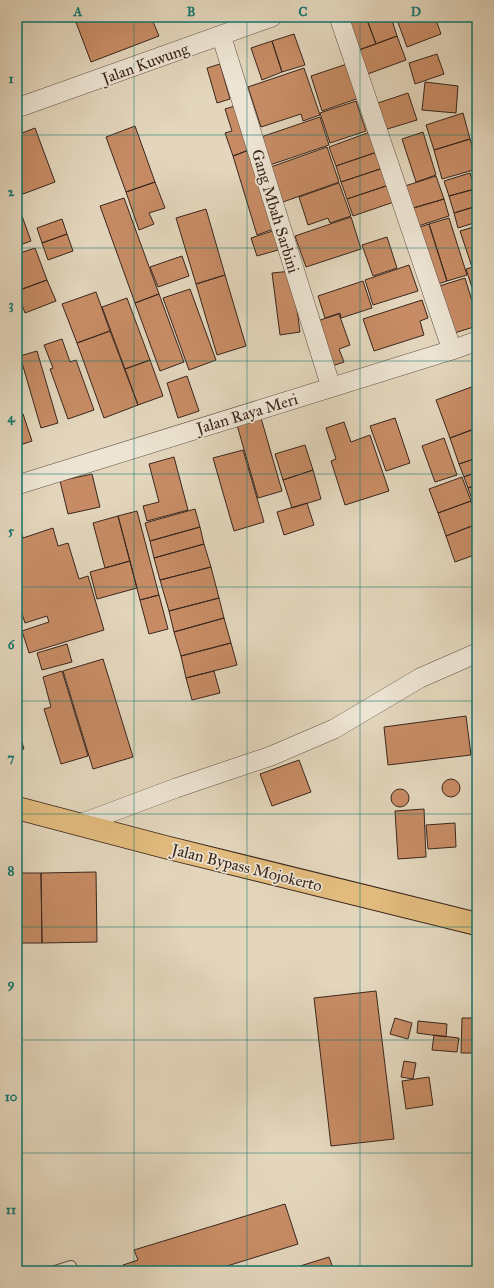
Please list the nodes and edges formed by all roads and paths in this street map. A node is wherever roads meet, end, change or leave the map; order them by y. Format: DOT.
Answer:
graph roads {
  1 [pos="272,17"];
  2 [pos="339,17"];
  3 [pos="221,35"];
  4 [pos="17,108"];
  5 [pos="476,345"];
  6 [pos="452,350"];
  7 [pos="331,387"];
  8 [pos="17,485"];
  9 [pos="477,653"];
  10 [pos="17,808"];
  11 [pos="80,824"];
  12 [pos="477,924"];
  13 [pos="71,1266"];
  14 [pos="55,1271"];
  1 -- 3 [label="street, Jalan Kuwung"];
  2 -- 6 [label="street"];
  3 -- 4 [label="street, Jalan Kuwung"];
  3 -- 7 [label="street, Gang Mbah Sarbini"];
  5 -- 6 [label="street, Jalan Raya Meri"];
  6 -- 7 [label="street, Jalan Raya Meri"];
  7 -- 8 [label="street, Jalan Raya Meri"];
  9 -- 11 [label="street"];
  10 -- 11 [label="highway, Jalan Bypass Mojokerto"];
  11 -- 12 [label="highway, Jalan Bypass Mojokerto"];
  13 -- 14 [label="lane"];
}
